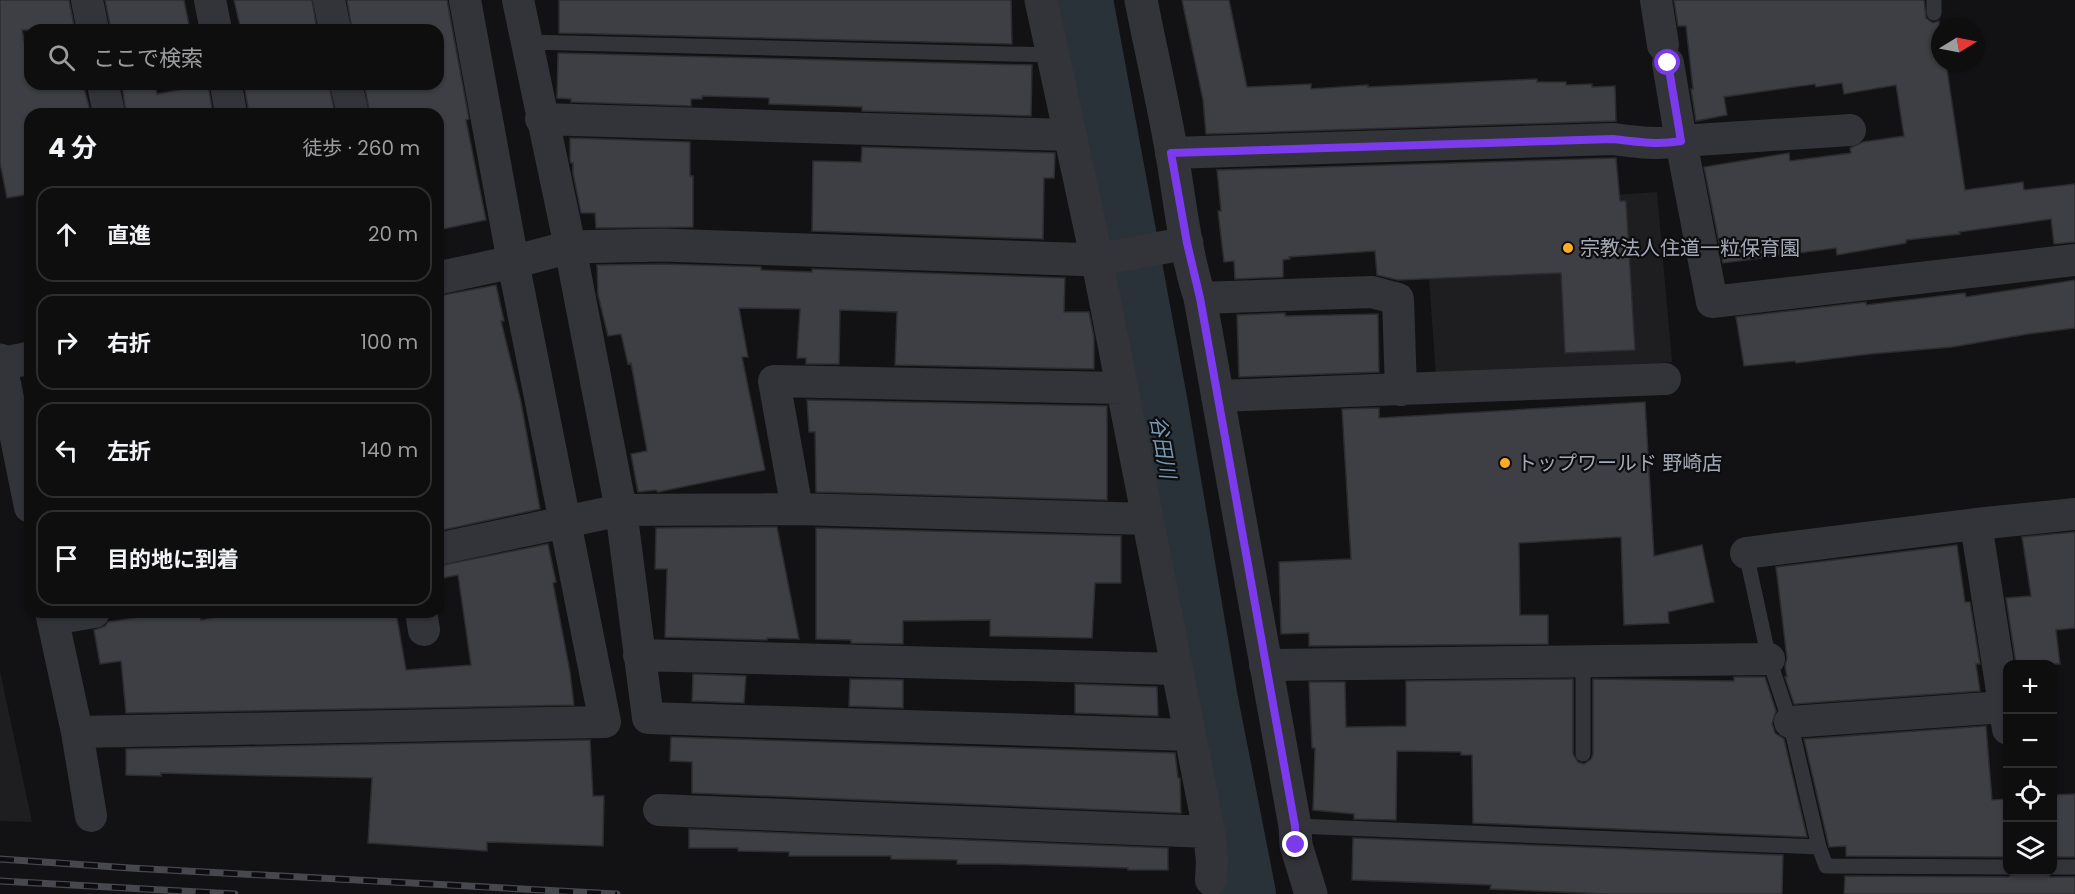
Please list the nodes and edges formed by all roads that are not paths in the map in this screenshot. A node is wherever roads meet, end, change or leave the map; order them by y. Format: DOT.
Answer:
graph roads {
  1 [pos="87,0"];
  2 [pos="210,0"];
  3 [pos="329,0"];
  4 [pos="465,0"];
  5 [pos="518,0"];
  6 [pos="1041,0"];
  7 [pos="1141,0"];
  8 [pos="1656,0"];
  9 [pos="92,24"];
  10 [pos="215,24"];
  11 [pos="334,24"];
  12 [pos="526,42"];
  13 [pos="1053,55"];
  14 [pos="104,90"];
  15 [pos="227,90"];
  16 [pos="347,90"];
  17 [pos="108,108"];
  18 [pos="230,108"];
  19 [pos="352,108"];
  20 [pos="541,119"];
  21 [pos="1850,130"];
  22 [pos="1070,135"];
  23 [pos="1666,143"];
  24 [pos="1171,153"];
  25 [pos="1187,243"];
  26 [pos="570,247"];
  27 [pos="1097,260"];
  28 [pos="2075,260"];
  29 [pos="513,262"];
  30 [pos="444,277"];
  31 [pos="1200,298"];
  32 [pos="24,359"];
  33 [pos="0,362"];
  34 [pos="1665,379"];
  35 [pos="1121,388"];
  36 [pos="1401,390"];
  37 [pos="1217,396"];
  38 [pos="24,478"];
  39 [pos="797,509"];
  40 [pos="621,510"];
  41 [pos="2075,514"];
  42 [pos="1148,519"];
  43 [pos="564,521"];
  44 [pos="1976,524"];
  45 [pos="444,548"];
  46 [pos="1746,553"];
  47 [pos="52,618"];
  48 [pos="639,655"];
  49 [pos="1769,659"];
  50 [pos="1583,661"];
  51 [pos="1264,665"];
  52 [pos="1176,669"];
  53 [pos="2005,714"];
  54 [pos="2003,718"];
  55 [pos="1790,722"];
  56 [pos="77,732"];
  57 [pos="1190,735"];
  58 [pos="1583,754"];
  59 [pos="659,810"];
  60 [pos="91,816"];
  61 [pos="1295,826"];
  62 [pos="1209,832"];
  63 [pos="1819,847"];
  64 [pos="2003,867"];
  65 [pos="2057,867"];
  66 [pos="2075,867"];
  67 [pos="1211,880"];
  68 [pos="1311,894"];
  1 -- 9 [label="street"];
  2 -- 10 [label="street"];
  3 -- 11 [label="street"];
  4 -- 29 [label="street"];
  5 -- 12 [label="street"];
  6 -- 13 [label="street"];
  7 -- 24 [label="street"];
  8 -- 23 [label="street"];
  12 -- 13 [label="lane"];
  12 -- 20 [label="street"];
  13 -- 22 [label="street"];
  14 -- 17 [label="street"];
  15 -- 18 [label="street"];
  16 -- 19 [label="street"];
  20 -- 22 [label="street"];
  20 -- 26 [label="street"];
  21 -- 23 [label="street"];
  22 -- 27 [label="street"];
  23 -- 24 [label="street"];
  23 -- 28 [label="street"];
  24 -- 25 [label="street"];
  25 -- 27 [label="street"];
  25 -- 31 [label="street"];
  26 -- 27 [label="street"];
  26 -- 29 [label="street"];
  26 -- 40 [label="street"];
  27 -- 35 [label="street"];
  29 -- 30 [label="street"];
  29 -- 43 [label="street"];
  31 -- 36 [label="street"];
  31 -- 37 [label="street"];
  32 -- 33 [label="street"];
  33 -- 38 [label="street"];
  34 -- 36 [label="street"];
  35 -- 39 [label="street"];
  35 -- 42 [label="street"];
  36 -- 37 [label="street"];
  37 -- 51 [label="street"];
  39 -- 40 [label="street"];
  39 -- 42 [label="street"];
  40 -- 43 [label="street"];
  40 -- 48 [label="street"];
  41 -- 44 [label="street"];
  42 -- 52 [label="street"];
  43 -- 45 [label="street"];
  43 -- 56 [label="street"];
  44 -- 46 [label="street"];
  44 -- 53 [label="street"];
  46 -- 49 [label="lane"];
  47 -- 56 [label="street"];
  48 -- 52 [label="street"];
  48 -- 57 [label="street"];
  49 -- 50 [label="street"];
  49 -- 55 [label="lane"];
  50 -- 51 [label="street"];
  50 -- 58 [label="lane"];
  51 -- 61 [label="street"];
  52 -- 57 [label="street"];
  54 -- 55 [label="street"];
  55 -- 63 [label="lane"];
  56 -- 60 [label="street"];
  57 -- 62 [label="street"];
  59 -- 62 [label="street"];
  61 -- 63 [label="lane"];
  61 -- 68 [label="street"];
  62 -- 67 [label="street"];
  63 -- 64 [label="lane"];
  65 -- 66 [label="lane"];
}
